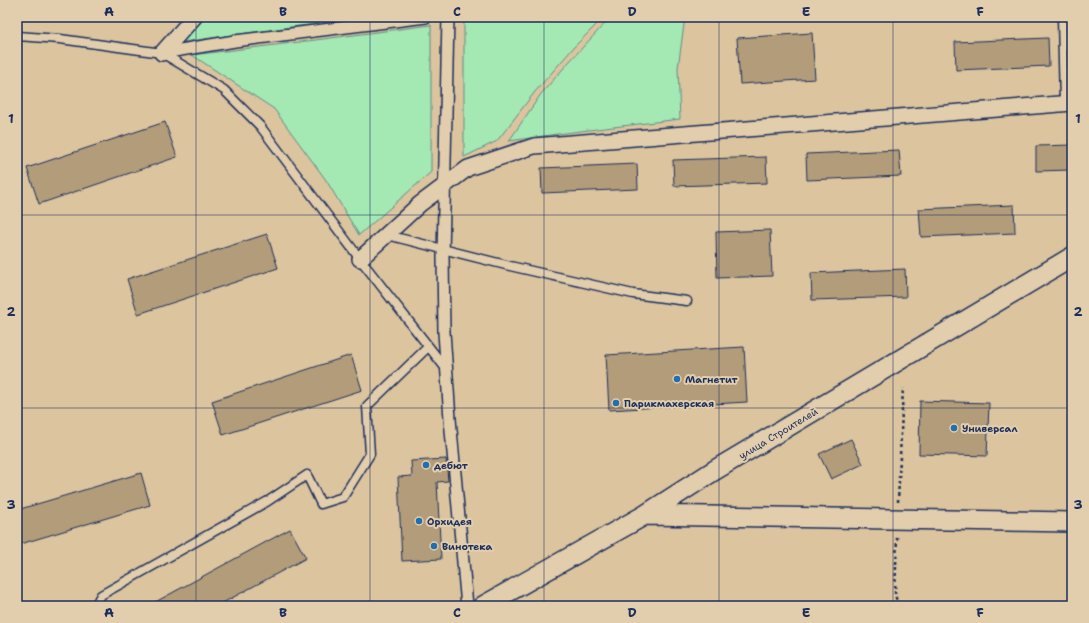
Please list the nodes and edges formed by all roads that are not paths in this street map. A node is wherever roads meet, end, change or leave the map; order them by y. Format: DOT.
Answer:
graph roads {
  1 [pos="194,17"];
  2 [pos="426,17"];
  3 [pos="448,17"];
  4 [pos="1062,17"];
  5 [pos="17,36"];
  6 [pos="162,53"];
  7 [pos="1068,103"];
  8 [pos="445,186"];
  9 [pos="387,235"];
  10 [pos="444,249"];
  11 [pos="1072,257"];
  12 [pos="360,259"];
  13 [pos="687,301"];
  14 [pos="428,347"];
  15 [pos="447,370"];
  16 [pos="645,515"];
  17 [pos="1072,522"];
  18 [pos="489,605"];
  19 [pos="95,606"];
  20 [pos="467,606"];
  1 -- 6 [label="street"];
  2 -- 6 [label="street"];
  3 -- 8 [label="street"];
  4 -- 7 [label="lane"];
  5 -- 6 [label="lane"];
  6 -- 12 [label="lane"];
  7 -- 8 [label="street"];
  8 -- 9 [label="street"];
  8 -- 10 [label="street"];
  9 -- 10 [label="lane"];
  9 -- 12 [label="street"];
  10 -- 13 [label="lane"];
  10 -- 15 [label="street"];
  11 -- 16 [label="street, улица Строителей"];
  12 -- 14 [label="lane"];
  14 -- 15 [label="lane"];
  14 -- 19 [label="lane"];
  15 -- 20 [label="street"];
  16 -- 17 [label="street"];
  16 -- 18 [label="street, улица Строителей"];
}
